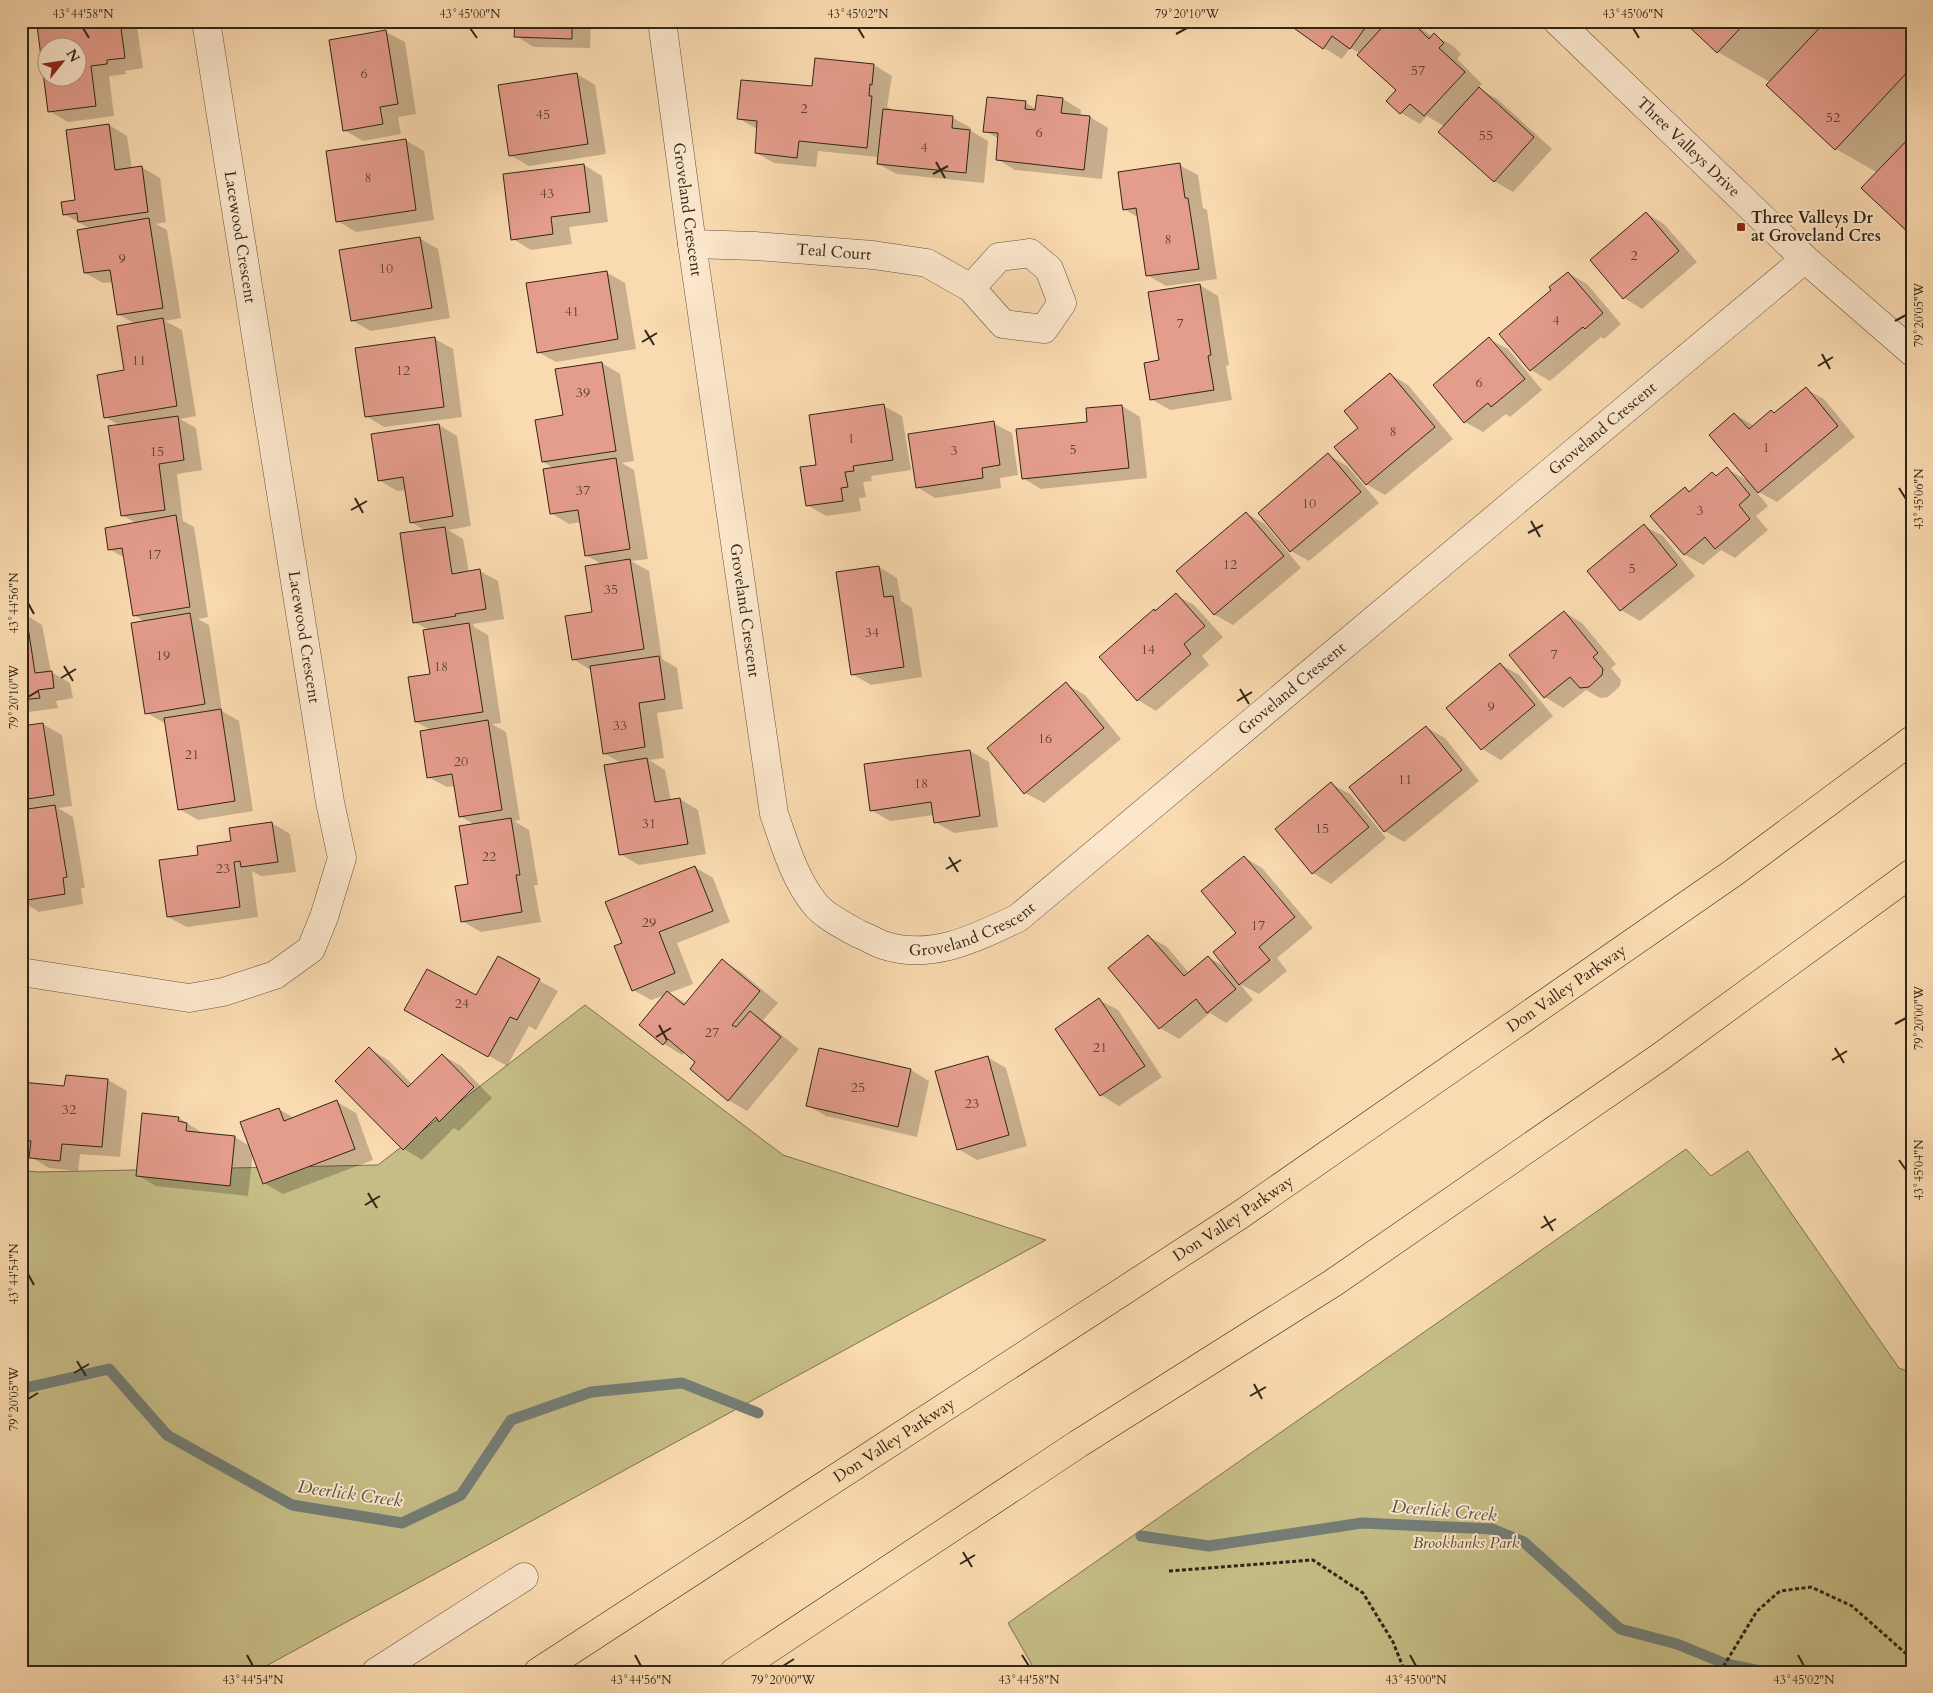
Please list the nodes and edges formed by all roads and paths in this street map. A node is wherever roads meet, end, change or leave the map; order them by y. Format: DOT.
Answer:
graph roads {
  1 [pos="206,21"];
  2 [pos="662,21"];
  3 [pos="1557,21"];
  4 [pos="692,244"];
  5 [pos="1805,259"];
  6 [pos="971,288"];
  7 [pos="1912,352"];
  8 [pos="1912,740"];
  9 [pos="1912,873"];
  10 [pos="21,972"];
  11 [pos="1169,1570"];
  12 [pos="524,1577"];
  13 [pos="1912,1659"];
  14 [pos="376,1672"];
  15 [pos="538,1672"];
  16 [pos="734,1672"];
  17 [pos="1405,1672"];
  18 [pos="1720,1672"];
  1 -- 10 [label="street, Lacewood Crescent"];
  2 -- 4 [label="street, Groveland Crescent"];
  3 -- 5 [label="street, Three Valleys Drive"];
  4 -- 5 [label="street, Groveland Crescent"];
  4 -- 6 [label="street, Teal Court"];
  5 -- 7 [label="street, Three Valleys Drive"];
  8 -- 15 [label="highway, Don Valley Parkway"];
  9 -- 16 [label="highway"];
  11 -- 17 [label="path"];
  12 -- 14 [label="street"];
  13 -- 18 [label="path"];
}
